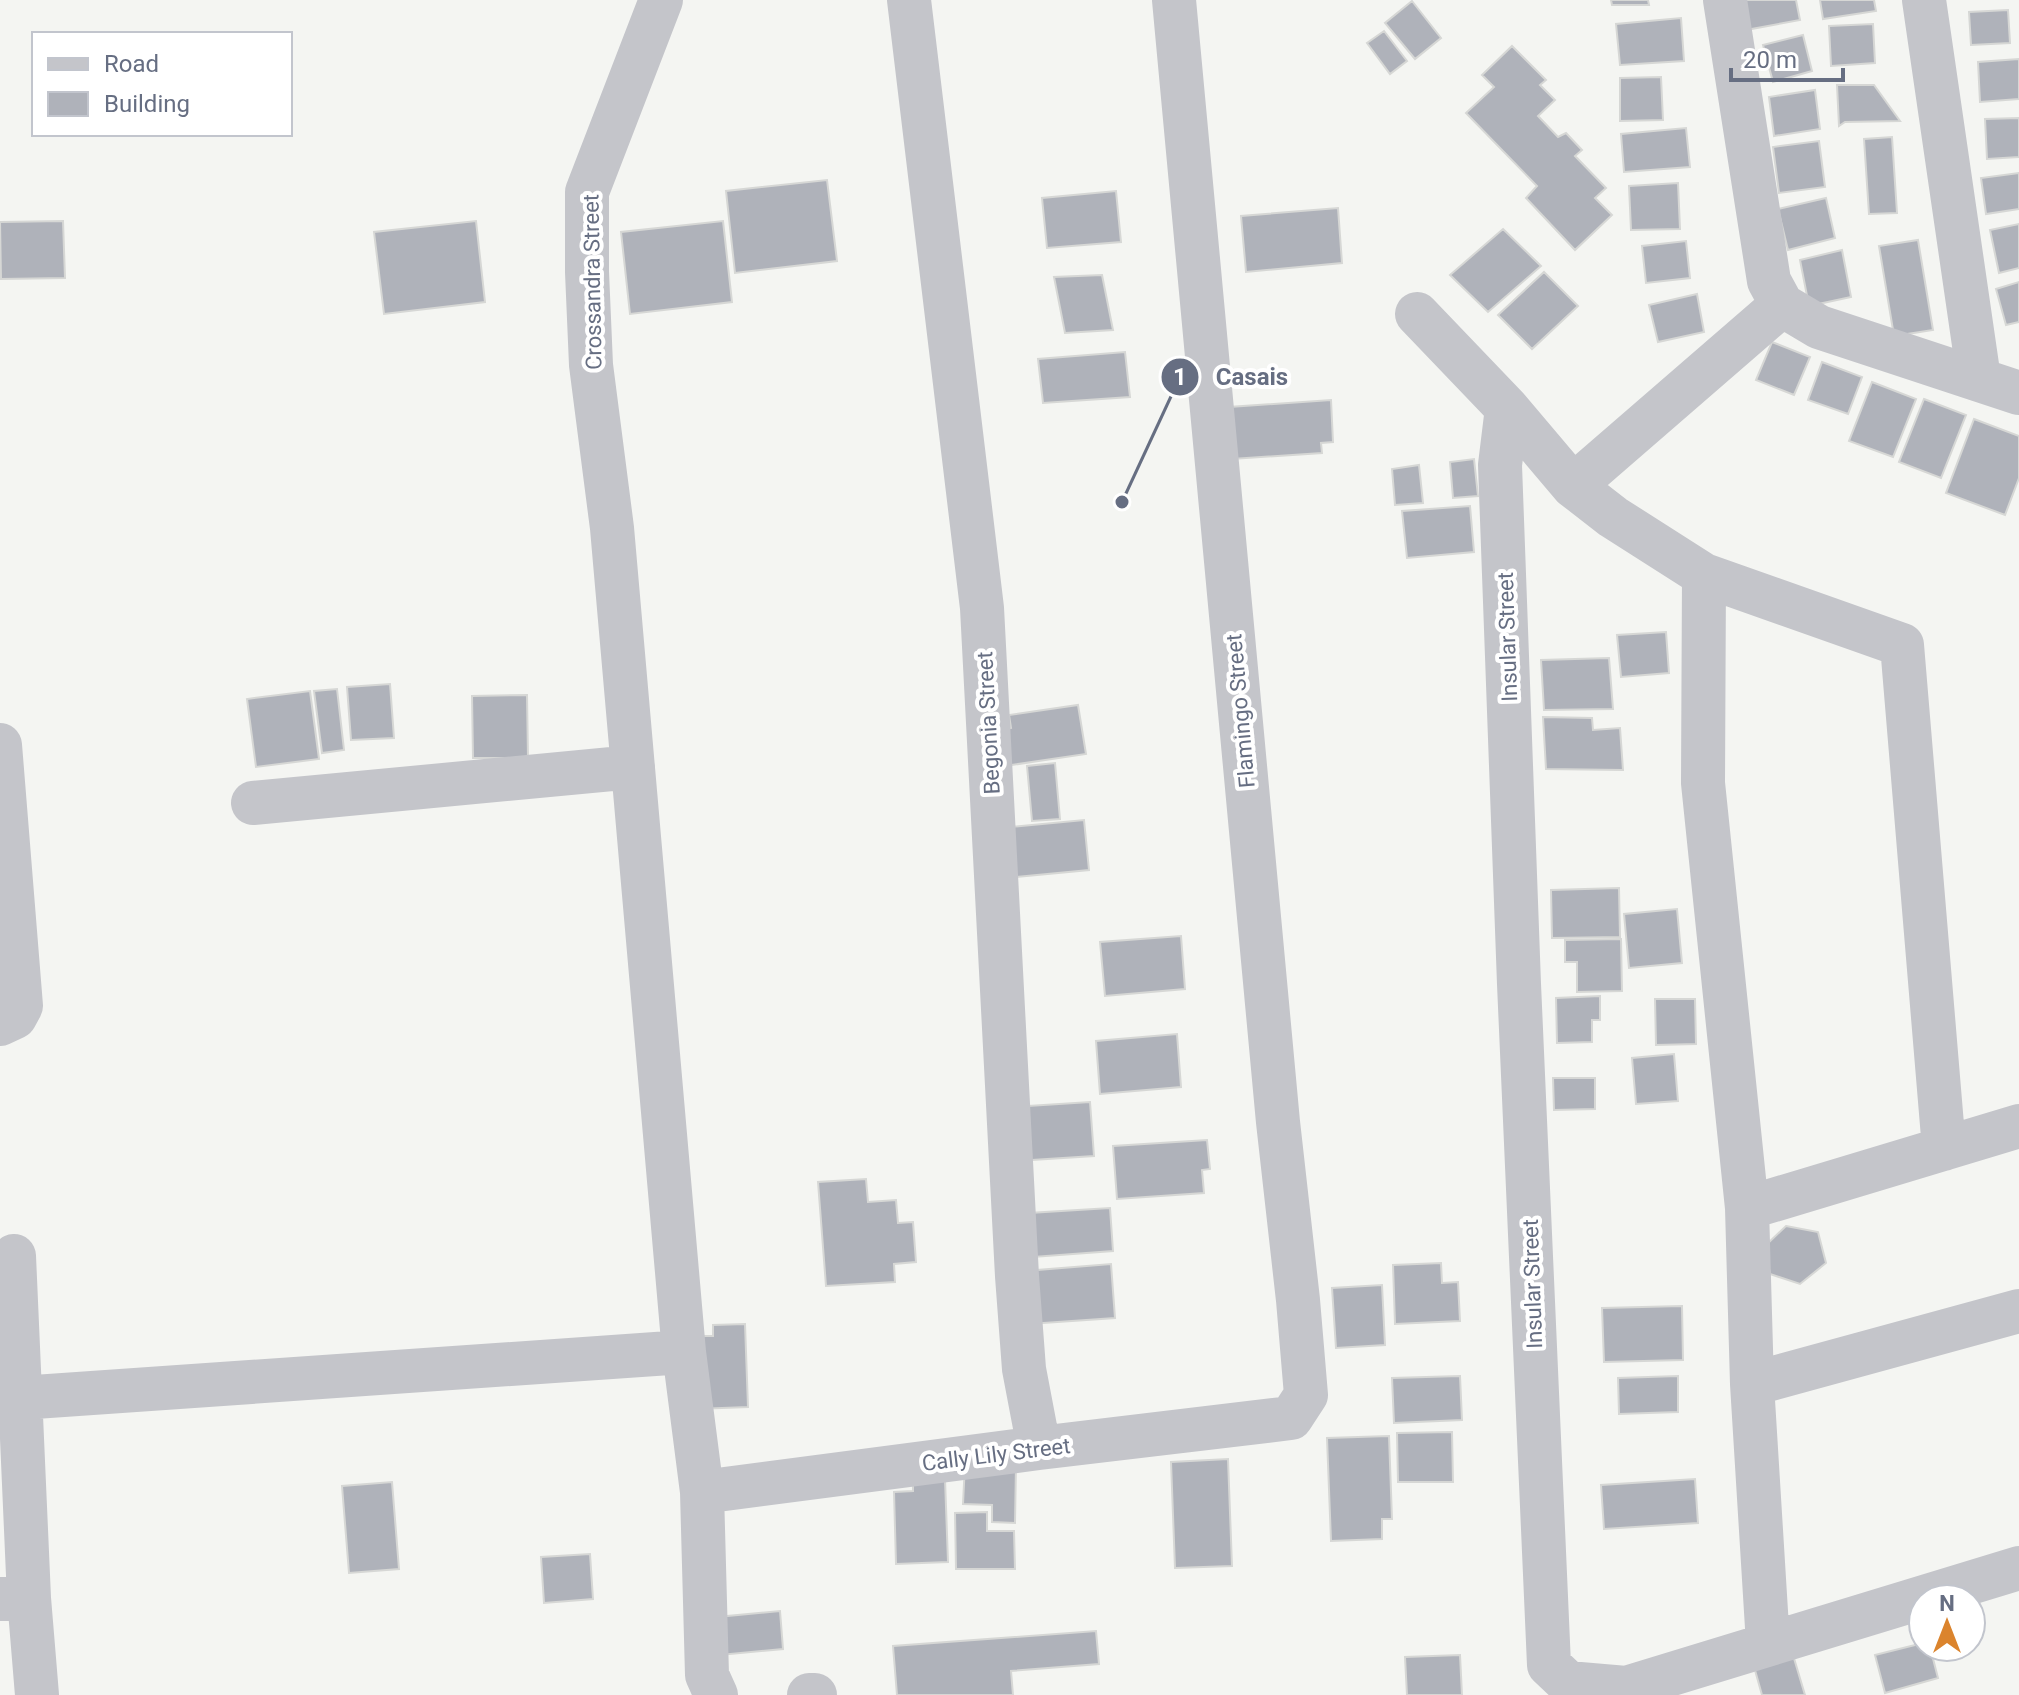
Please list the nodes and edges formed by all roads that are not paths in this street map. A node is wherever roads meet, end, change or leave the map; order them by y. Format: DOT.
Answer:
graph roads {
  1 [pos="661,0"];
  2 [pos="909,0"];
  3 [pos="1174,0"];
  4 [pos="1725,0"];
  5 [pos="1924,0"];
  6 [pos="1782,305"];
  7 [pos="1417,314"];
  8 [pos="1979,379"];
  9 [pos="2019,393"];
  10 [pos="1507,408"];
  11 [pos="1573,486"];
  12 [pos="1704,575"];
  13 [pos="0,745"];
  14 [pos="0,756"];
  15 [pos="633,767"];
  16 [pos="253,803"];
  17 [pos="0,1024"];
  18 [pos="2019,1126"];
  19 [pos="1944,1149"];
  20 [pos="1747,1208"];
  21 [pos="14,1256"];
  22 [pos="2019,1311"];
  23 [pos="684,1352"];
  24 [pos="1752,1384"];
  25 [pos="20,1398"];
  26 [pos="1291,1418"];
  27 [pos="1039,1448"];
  28 [pos="702,1492"];
  29 [pos="2019,1568"];
  30 [pos="14,1598"];
  31 [pos="1768,1644"];
  32 [pos="37,1695"];
  33 [pos="716,1695"];
  1 -- 15 [label="street, Crossandra Street"];
  2 -- 27 [label="street, Begonia Street"];
  3 -- 26 [label="street, Flamingo Street"];
  4 -- 6 [label="street"];
  5 -- 8 [label="street"];
  6 -- 8 [label="street"];
  6 -- 11 [label="street"];
  7 -- 10 [label="street"];
  8 -- 9 [label="street"];
  10 -- 11 [label="street"];
  10 -- 31 [label="street, Insular Street"];
  11 -- 12 [label="street"];
  12 -- 19 [label="street"];
  12 -- 20 [label="street"];
  13 -- 14 [label="street"];
  14 -- 17 [label="street"];
  15 -- 16 [label="street"];
  15 -- 23 [label="street, Crossandra Street"];
  18 -- 19 [label="street"];
  19 -- 20 [label="street"];
  20 -- 24 [label="street"];
  21 -- 25 [label="street"];
  22 -- 24 [label="street"];
  23 -- 25 [label="street"];
  23 -- 28 [label="street, Crossandra Street"];
  24 -- 31 [label="street"];
  25 -- 30 [label="street"];
  26 -- 27 [label="street, Cally Lily Street"];
  27 -- 28 [label="street, Cally Lily Street"];
  28 -- 33 [label="street, Crossandra Street"];
  29 -- 31 [label="street, Insular Street"];
  30 -- 32 [label="street"];
}
